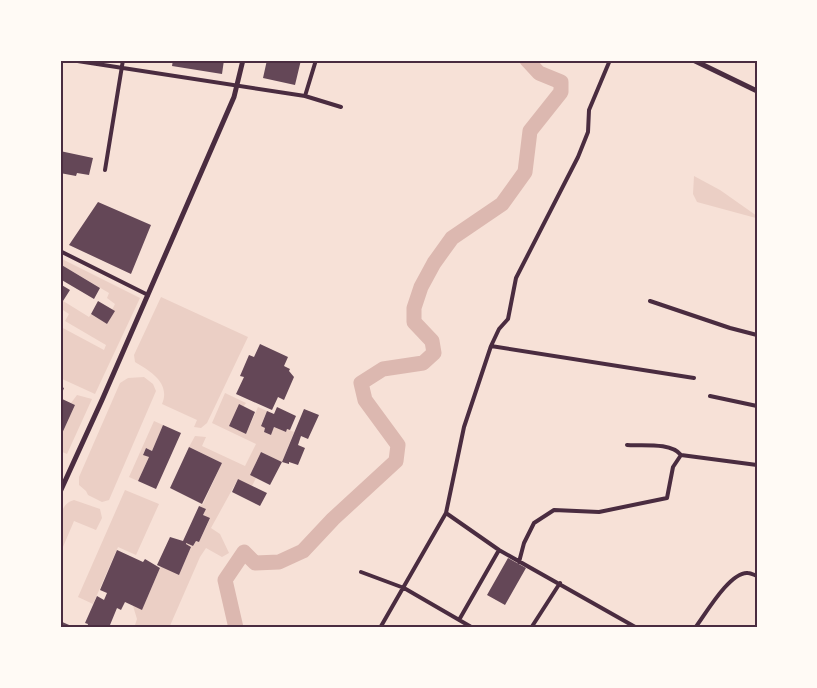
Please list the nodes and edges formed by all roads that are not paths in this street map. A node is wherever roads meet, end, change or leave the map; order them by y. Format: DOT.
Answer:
graph roads {
  1 [pos="71,60"];
  2 [pos="123,60"];
  3 [pos="243,60"];
  4 [pos="316,60"];
  5 [pos="610,60"];
  6 [pos="693,60"];
  7 [pos="122,68"];
  8 [pos="237,86"];
  9 [pos="757,91"];
  10 [pos="305,96"];
  11 [pos="340,107"];
  12 [pos="105,170"];
  13 [pos="60,251"];
  14 [pos="148,295"];
  15 [pos="650,301"];
  16 [pos="757,335"];
  17 [pos="491,346"];
  18 [pos="694,378"];
  19 [pos="710,396"];
  20 [pos="757,406"];
  21 [pos="627,445"];
  22 [pos="681,455"];
  23 [pos="757,465"];
  24 [pos="60,492"];
  25 [pos="446,513"];
  26 [pos="499,550"];
  27 [pos="519,562"];
  28 [pos="362,572"];
  29 [pos="757,576"];
  30 [pos="560,583"];
  31 [pos="404,588"];
  32 [pos="459,620"];
  33 [pos="380,628"];
  34 [pos="473,628"];
  35 [pos="531,628"];
  36 [pos="637,628"];
  37 [pos="695,628"];
  1 -- 7 [label="street"];
  2 -- 7 [label="street"];
  3 -- 8 [label="main road"];
  4 -- 10 [label="street"];
  5 -- 17 [label="street"];
  6 -- 9 [label="main road"];
  7 -- 8 [label="street"];
  7 -- 12 [label="street"];
  8 -- 10 [label="street"];
  8 -- 14 [label="main road"];
  10 -- 11 [label="street"];
  13 -- 14 [label="street"];
  14 -- 24 [label="main road"];
  15 -- 16 [label="street"];
  17 -- 18 [label="street"];
  17 -- 25 [label="street"];
  19 -- 20 [label="street"];
  21 -- 22 [label="street"];
  22 -- 23 [label="street"];
  22 -- 27 [label="street"];
  25 -- 26 [label="street"];
  25 -- 31 [label="street"];
  26 -- 27 [label="street"];
  26 -- 32 [label="street"];
  27 -- 30 [label="street"];
  28 -- 31 [label="street"];
  29 -- 37 [label="street"];
  30 -- 35 [label="street"];
  30 -- 36 [label="street"];
  31 -- 32 [label="street"];
  31 -- 33 [label="street"];
  32 -- 34 [label="street"];
}
